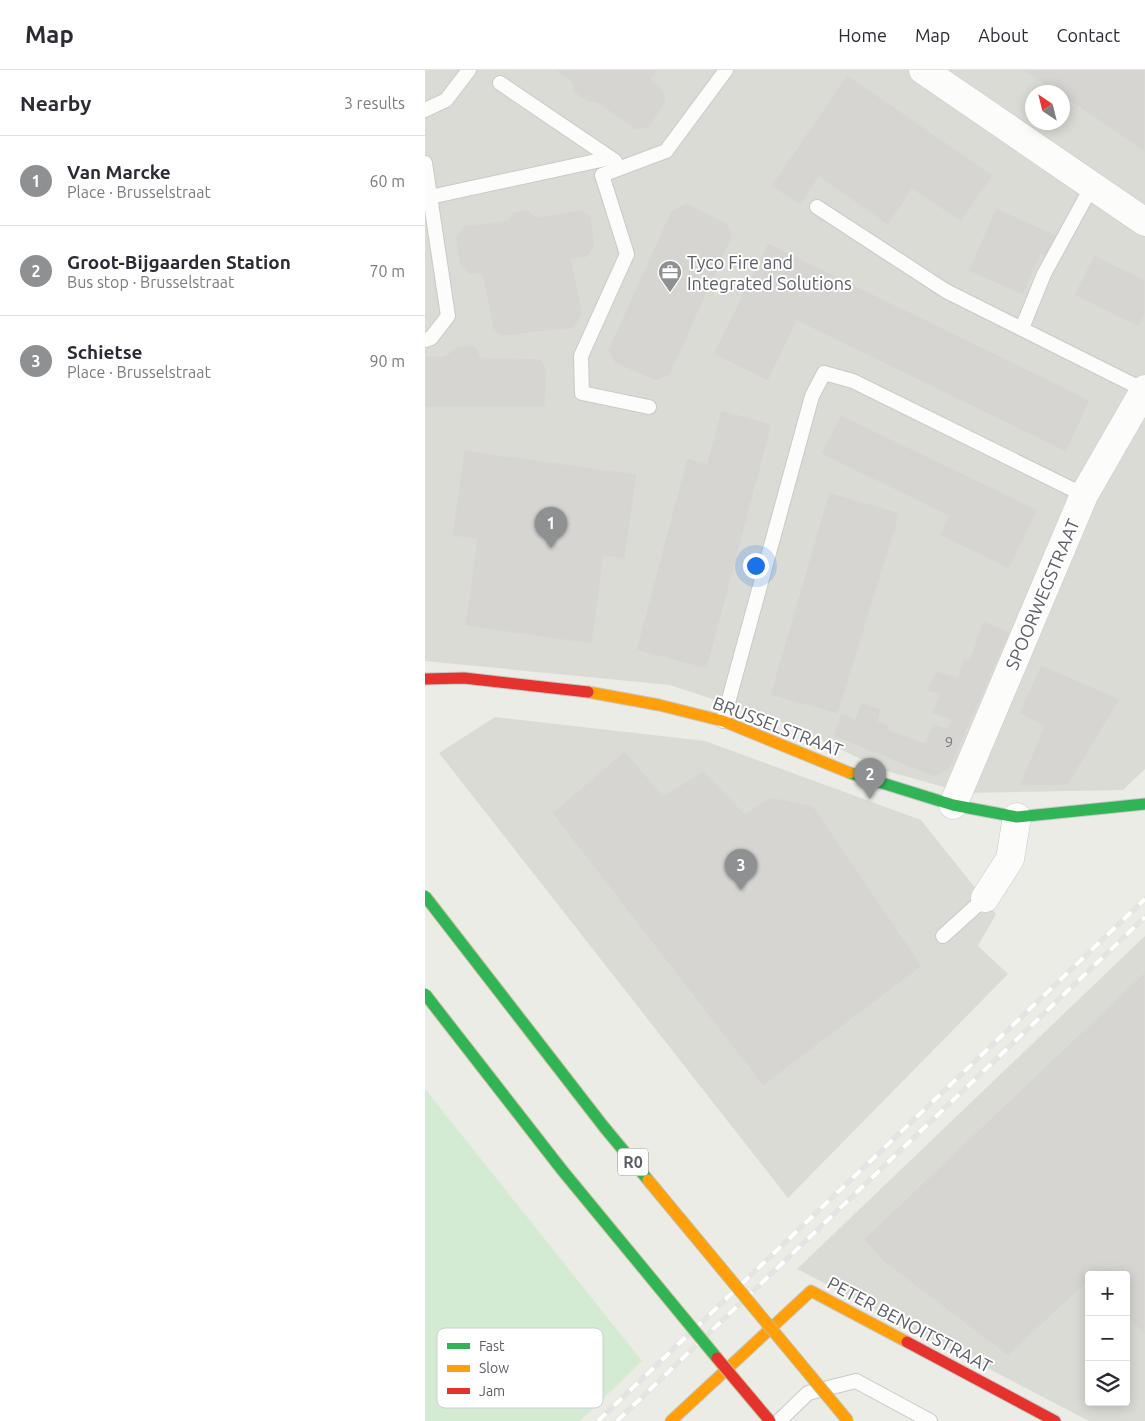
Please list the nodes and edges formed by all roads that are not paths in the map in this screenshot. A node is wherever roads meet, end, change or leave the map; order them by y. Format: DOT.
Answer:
graph roads {
  1 [pos="469,70"];
  2 [pos="726,70"];
  3 [pos="923,70"];
  4 [pos="499,83"];
  5 [pos="425,110"];
  6 [pos="611,158"];
  7 [pos="425,163"];
  8 [pos="623,167"];
  9 [pos="1092,186"];
  10 [pos="430,197"];
  11 [pos="817,207"];
  12 [pos="1145,222"];
  13 [pos="1022,328"];
  14 [pos="425,340"];
  15 [pos="1145,390"];
  16 [pos="649,407"];
  17 [pos="1084,495"];
  18 [pos="425,679"];
  19 [pos="723,721"];
  20 [pos="1145,804"];
  21 [pos="953,805"];
  22 [pos="1017,817"];
  23 [pos="425,896"];
  24 [pos="985,898"];
  25 [pos="943,936"];
  26 [pos="425,994"];
  27 [pos="671,1421"];
  28 [pos="769,1421"];
  29 [pos="779,1421"];
  30 [pos="848,1421"];
  31 [pos="930,1421"];
  32 [pos="1055,1421"];
  1 -- 5 [label="lane"];
  2 -- 8 [label="lane"];
  3 -- 9 [label="street"];
  4 -- 6 [label="lane"];
  6 -- 8 [label="lane"];
  6 -- 10 [label="lane"];
  7 -- 10 [label="lane"];
  8 -- 16 [label="lane"];
  9 -- 12 [label="street"];
  9 -- 13 [label="lane"];
  10 -- 14 [label="lane"];
  11 -- 13 [label="lane"];
  13 -- 15 [label="lane"];
  15 -- 17 [label="street, SPOORWEGSTRAAT"];
  17 -- 19 [label="lane"];
  17 -- 21 [label="street, SPOORWEGSTRAAT"];
  18 -- 19 [label="main road, BRUSSELSTRAAT"];
  19 -- 21 [label="main road, BRUSSELSTRAAT"];
  20 -- 22 [label="main road, BRUSSELSTRAAT"];
  21 -- 22 [label="main road, BRUSSELSTRAAT"];
  22 -- 24 [label="street"];
  23 -- 30 [label="main road, R0, bridge"];
  24 -- 25 [label="lane"];
  26 -- 28 [label="main road, bridge"];
  27 -- 32 [label="main road, PETER BENOITSTRAAT"];
  29 -- 31 [label="lane"];
}
